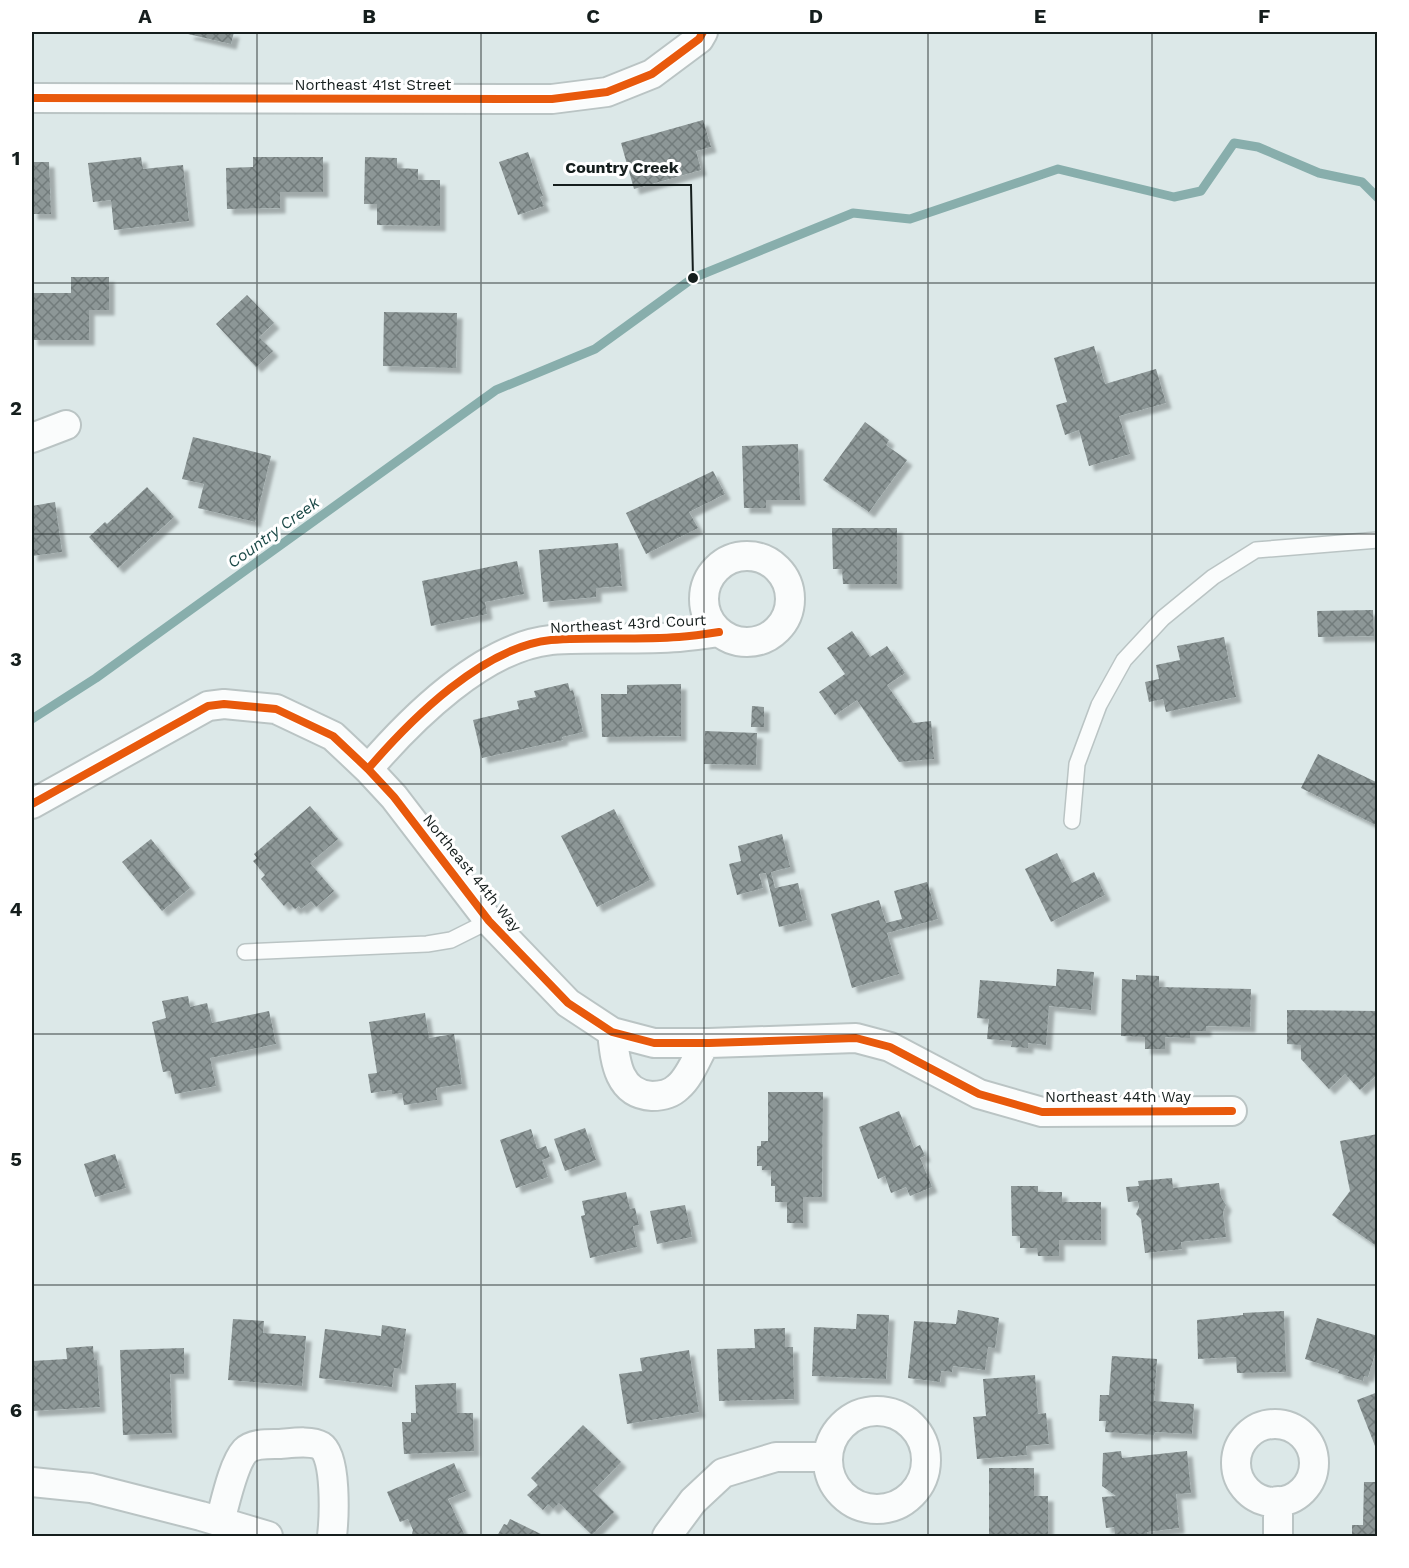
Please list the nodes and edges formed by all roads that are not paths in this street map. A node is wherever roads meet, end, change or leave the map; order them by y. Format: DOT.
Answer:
graph roads {
  1 [pos="701,35"];
  2 [pos="32,98"];
  3 [pos="66,425"];
  4 [pos="32,438"];
  5 [pos="1377,540"];
  6 [pos="719,632"];
  7 [pos="368,769"];
  8 [pos="32,804"];
  9 [pos="1072,821"];
  10 [pos="489,921"];
  11 [pos="245,952"];
  12 [pos="612,1032"];
  13 [pos="705,1043"];
  14 [pos="1232,1111"];
  15 [pos="827,1457"];
  16 [pos="32,1482"];
  17 [pos="1278,1502"];
  18 [pos="219,1521"];
  19 [pos="268,1536"];
  20 [pos="332,1536"];
  21 [pos="667,1536"];
  22 [pos="1278,1536"];
  1 -- 2 [label="street, Northeast 41st Street"];
  3 -- 4 [label="street"];
  5 -- 9 [label="lane"];
  6 -- 7 [label="street, Northeast 43rd Court"];
  7 -- 8 [label="street, Northeast 44th Way"];
  7 -- 10 [label="street, Northeast 44th Way"];
  10 -- 11 [label="lane"];
  10 -- 12 [label="street, Northeast 44th Way"];
  12 -- 13 [label="street, Northeast 44th Way"];
  12 -- 13 [label="street"];
  13 -- 14 [label="street, Northeast 44th Way"];
  15 -- 21 [label="street"];
  16 -- 18 [label="street"];
  17 -- 22 [label="street"];
  18 -- 19 [label="street"];
  18 -- 20 [label="street"];
}
